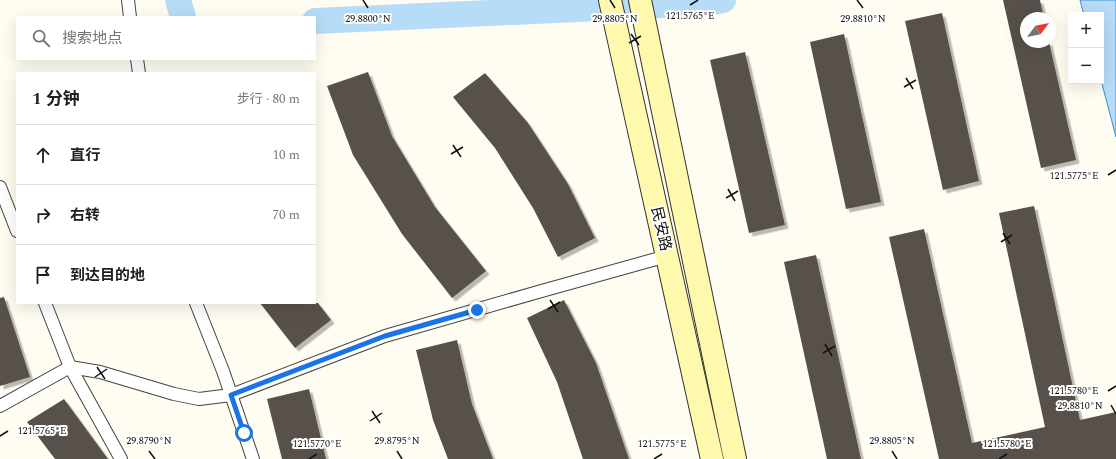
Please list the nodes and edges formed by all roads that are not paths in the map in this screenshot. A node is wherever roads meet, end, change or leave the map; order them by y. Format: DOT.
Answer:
graph roads {
  1 [pos="128,0"];
  2 [pos="610,0"];
  3 [pos="640,0"];
  4 [pos="130,16"];
  5 [pos="136,60"];
  6 [pos="139,72"];
  7 [pos="0,187"];
  8 [pos="16,228"];
  9 [pos="667,256"];
  10 [pos="45,304"];
  11 [pos="196,304"];
  12 [pos="70,367"];
  13 [pos="231,395"];
  14 [pos="0,406"];
  15 [pos="121,459"];
  16 [pos="253,459"];
  17 [pos="712,459"];
  18 [pos="735,459"];
  1 -- 4 [label="lane"];
  2 -- 9 [label="main road, 民安路"];
  3 -- 18 [label="main road, 民安路"];
  5 -- 6 [label="lane"];
  7 -- 8 [label="lane"];
  9 -- 13 [label="lane"];
  9 -- 17 [label="main road, 民安路"];
  10 -- 12 [label="lane"];
  11 -- 13 [label="lane"];
  12 -- 13 [label="lane"];
  12 -- 14 [label="lane"];
  12 -- 15 [label="lane"];
  13 -- 16 [label="lane"];
}
